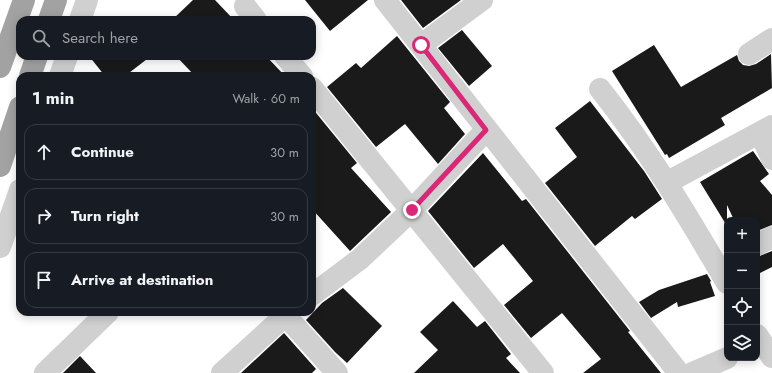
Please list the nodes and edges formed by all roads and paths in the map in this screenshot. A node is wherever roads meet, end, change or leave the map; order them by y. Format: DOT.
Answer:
graph roads {
  1 [pos="24,0"];
  2 [pos="56,0"];
  3 [pos="87,0"];
  4 [pos="385,0"];
  5 [pos="482,0"];
  6 [pos="18,16"];
  7 [pos="50,16"];
  8 [pos="81,16"];
  9 [pos="16,22"];
  10 [pos="772,39"];
  11 [pos="421,45"];
  12 [pos="749,54"];
  13 [pos="36,60"];
  14 [pos="66,60"];
  15 [pos="288,60"];
  16 [pos="0,67"];
  17 [pos="31,72"];
  18 [pos="61,72"];
  19 [pos="299,72"];
  20 [pos="600,89"];
  21 [pos="316,93"];
  22 [pos="16,121"];
  23 [pos="486,130"];
  24 [pos="766,130"];
  25 [pos="772,159"];
  26 [pos="0,166"];
  27 [pos="668,182"];
  28 [pos="16,201"];
  29 [pos="412,210"];
  30 [pos="772,237"];
  31 [pos="760,243"];
  32 [pos="0,247"];
  33 [pos="724,270"];
  34 [pos="316,292"];
  35 [pos="104,316"];
  36 [pos="284,316"];
  37 [pos="290,316"];
  38 [pos="724,359"];
  39 [pos="45,373"];
  40 [pos="222,373"];
  41 [pos="338,373"];
  42 [pos="543,373"];
  43 [pos="679,373"];
  44 [pos="692,373"];
  1 -- 6 [label="highway"];
  2 -- 7 [label="highway"];
  3 -- 8 [label="street"];
  4 -- 11 [label="street"];
  5 -- 11 [label="street"];
  9 -- 16 [label="highway"];
  10 -- 12 [label="street"];
  11 -- 23 [label="street"];
  13 -- 17 [label="highway"];
  14 -- 18 [label="street"];
  15 -- 19 [label="street"];
  20 -- 27 [label="street"];
  21 -- 29 [label="street"];
  22 -- 26 [label="highway"];
  23 -- 29 [label="street"];
  23 -- 43 [label="street"];
  24 -- 25 [label="street"];
  24 -- 27 [label="street"];
  27 -- 33 [label="street"];
  28 -- 32 [label="street"];
  29 -- 34 [label="street"];
  29 -- 42 [label="street"];
  30 -- 31 [label="street"];
  35 -- 39 [label="street"];
  36 -- 40 [label="street"];
  37 -- 41 [label="street"];
  38 -- 44 [label="street"];
}
